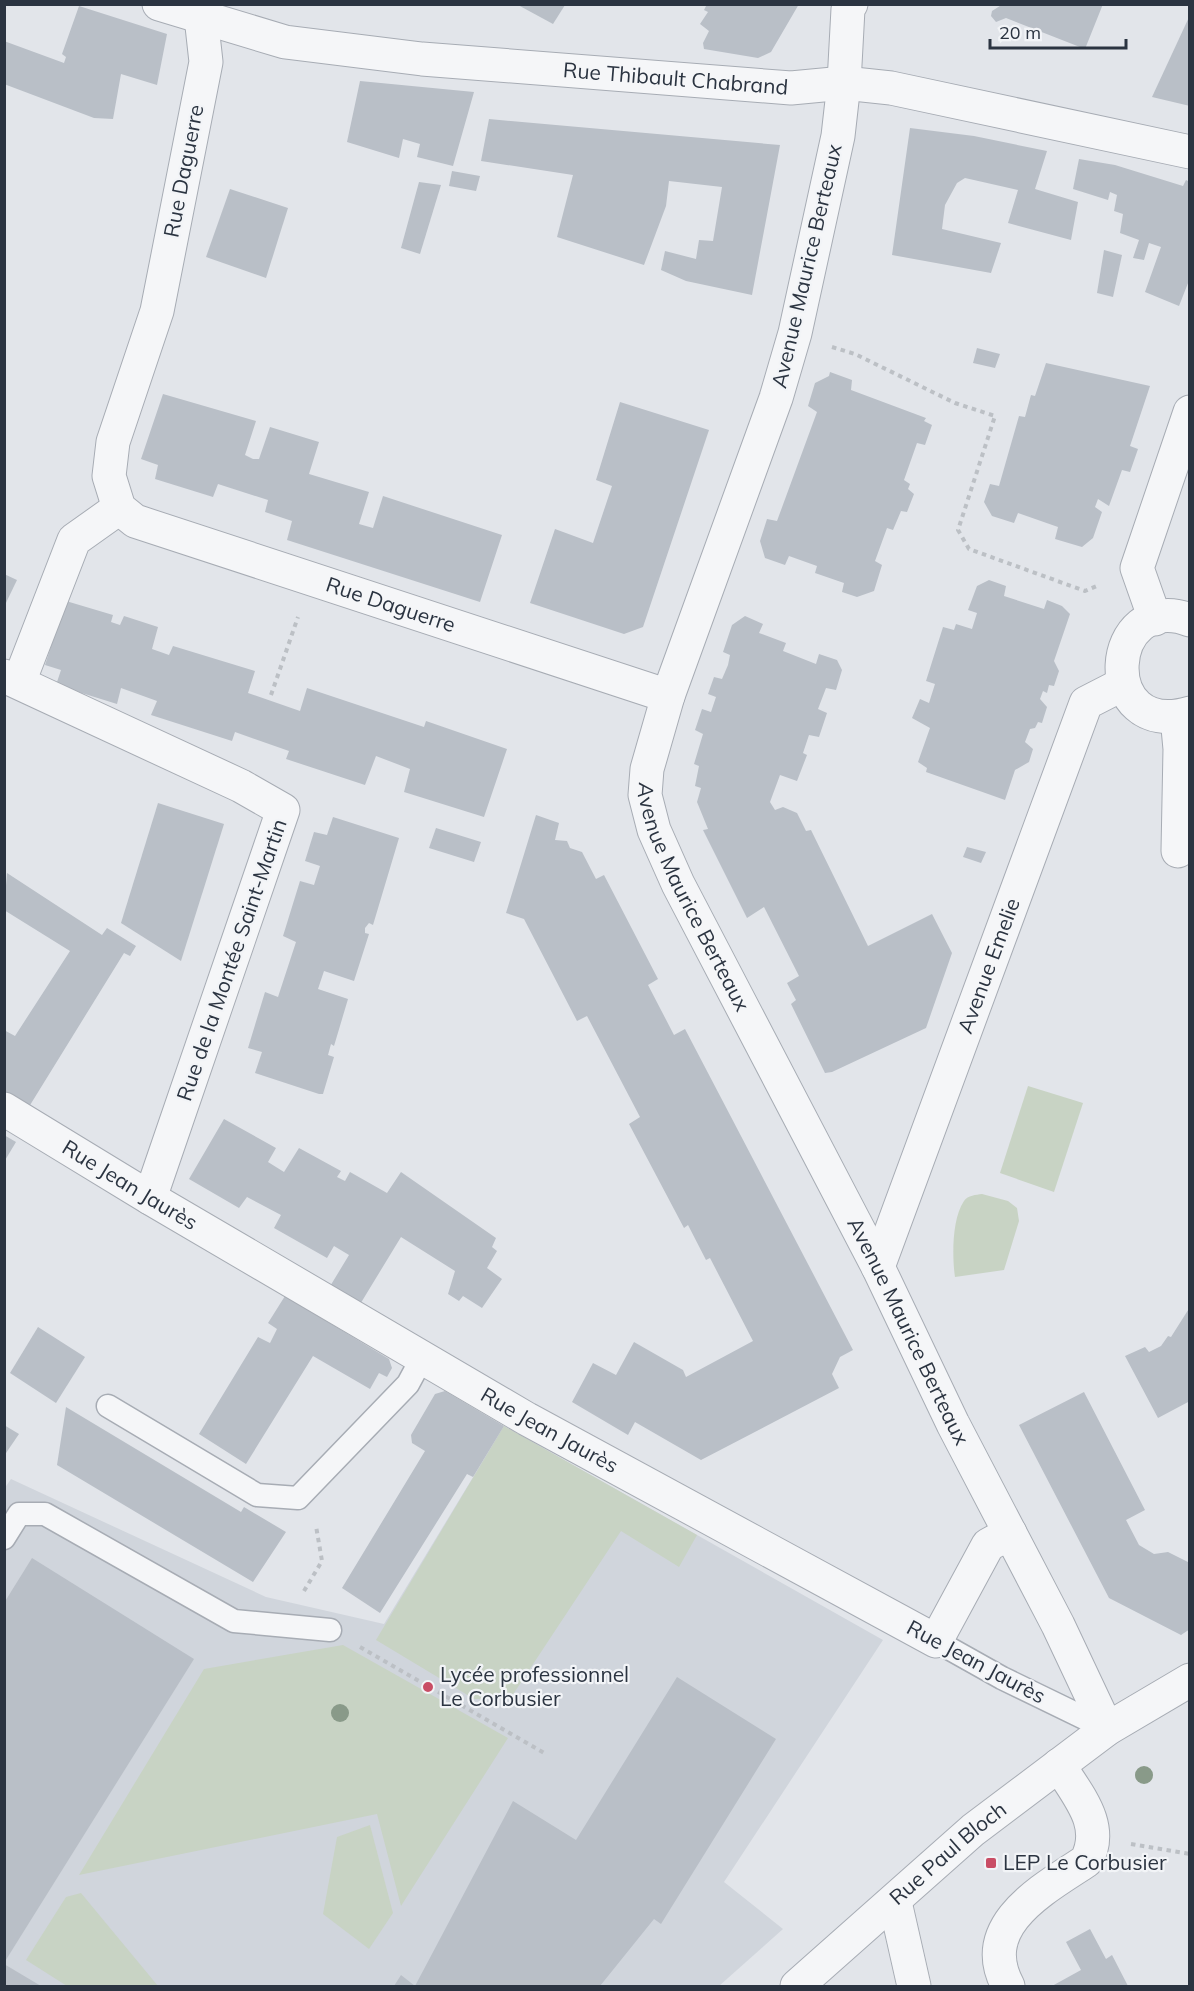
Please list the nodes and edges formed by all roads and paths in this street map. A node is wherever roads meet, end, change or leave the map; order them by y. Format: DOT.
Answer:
graph roads {
  1 [pos="159,4"];
  2 [pos="851,4"];
  3 [pos="203,11"];
  4 [pos="844,83"];
  5 [pos="1190,152"];
  6 [pos="795,333"];
  7 [pos="1190,412"];
  8 [pos="119,508"];
  9 [pos="1137,568"];
  10 [pos="312,578"];
  11 [pos="1155,619"];
  12 [pos="1190,620"];
  13 [pos="12,679"];
  14 [pos="1123,684"];
  15 [pos="271,695"];
  16 [pos="668,696"];
  17 [pos="1183,715"];
  18 [pos="1178,851"];
  19 [pos="4,1108"];
  20 [pos="150,1198"];
  21 [pos="878,1267"];
  22 [pos="422,1358"];
  23 [pos="108,1406"];
  24 [pos="1010,1533"];
  25 [pos="4,1538"];
  26 [pos="322,1561"];
  27 [pos="299,1599"];
  28 [pos="330,1630"];
  29 [pos="936,1641"];
  30 [pos="1190,1680"];
  31 [pos="1107,1729"];
  32 [pos="546,1754"];
  33 [pos="1059,1765"];
  34 [pos="1094,1839"];
  35 [pos="1190,1854"];
  36 [pos="895,1902"];
  37 [pos="797,1986"];
  38 [pos="914,1986"];
  39 [pos="1008,1986"];
  1 -- 3 [label="street, Rue Thibault Chabrand"];
  2 -- 4 [label="street, Avenue Maurice Berteaux"];
  3 -- 4 [label="street, Rue Thibault Chabrand"];
  3 -- 8 [label="street, Rue Daguerre"];
  4 -- 5 [label="street, Rue Thibault Chabrand"];
  4 -- 6 [label="street, Avenue Maurice Berteaux"];
  6 -- 9 [label="path"];
  6 -- 16 [label="street, Avenue Maurice Berteaux"];
  7 -- 9 [label="street"];
  8 -- 10 [label="street, Rue Daguerre"];
  8 -- 13 [label="street"];
  9 -- 11 [label="street"];
  10 -- 15 [label="path"];
  10 -- 16 [label="street, Rue Daguerre"];
  11 -- 12 [label="street"];
  11 -- 14 [label="street"];
  13 -- 20 [label="street, Rue de la Montée Saint-Martin"];
  14 -- 17 [label="street"];
  14 -- 21 [label="street, Avenue Emelie"];
  16 -- 21 [label="street, Avenue Maurice Berteaux"];
  17 -- 18 [label="street"];
  19 -- 20 [label="street, Rue Jean Jaurès"];
  20 -- 22 [label="street, Rue Jean Jaurès"];
  21 -- 24 [label="street, Avenue Maurice Berteaux"];
  22 -- 23 [label="lane"];
  22 -- 29 [label="street, Rue Jean Jaurès"];
  24 -- 29 [label="street"];
  24 -- 31 [label="street, Avenue Maurice Berteaux"];
  25 -- 28 [label="lane"];
  26 -- 27 [label="path"];
  28 -- 32 [label="path"];
  29 -- 31 [label="lane, Rue Jean Jaurès"];
  30 -- 31 [label="street, Rue Paul Bloch"];
  31 -- 33 [label="street, Rue Paul Bloch"];
  33 -- 34 [label="street"];
  33 -- 36 [label="street, Rue Paul Bloch"];
  34 -- 35 [label="path"];
  34 -- 39 [label="street"];
  36 -- 37 [label="street, Rue Paul Bloch"];
  36 -- 38 [label="street"];
}
